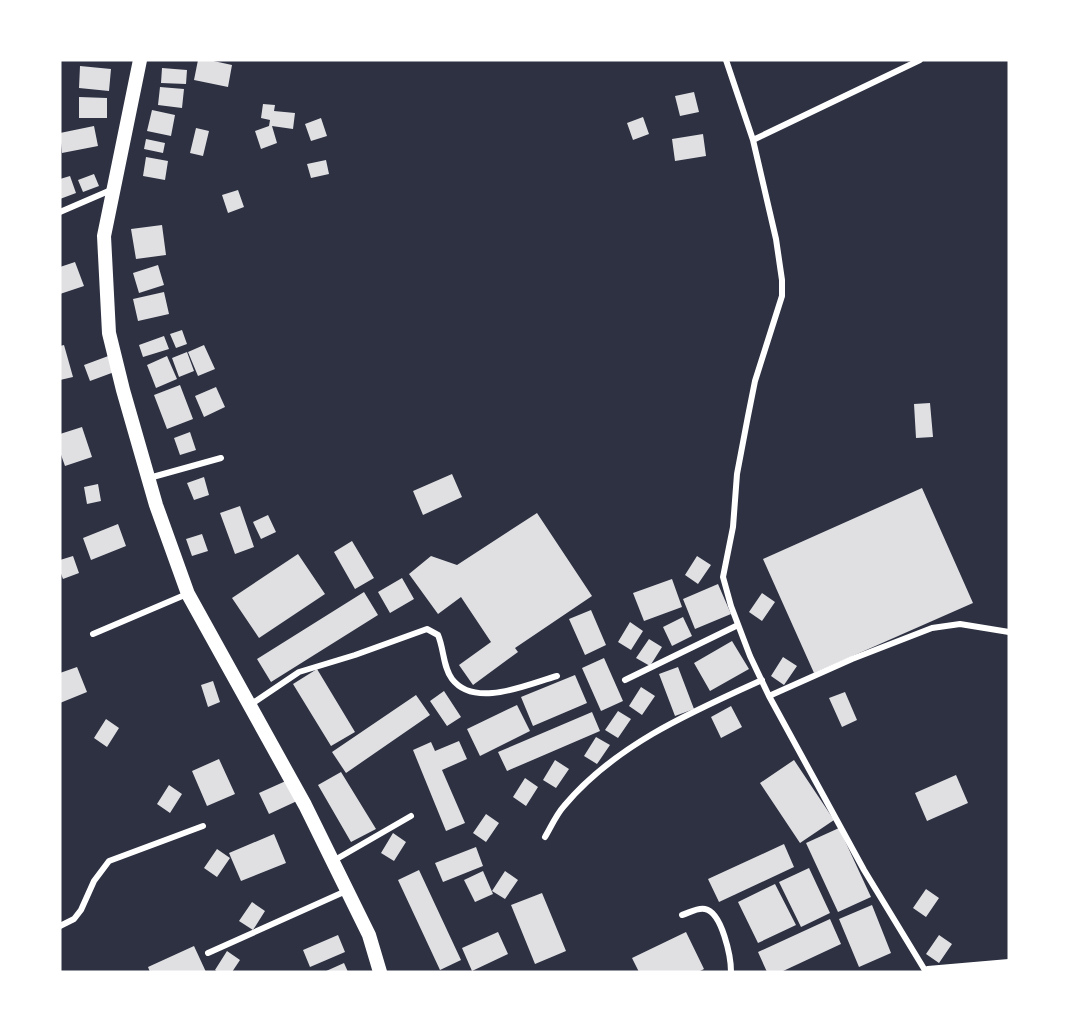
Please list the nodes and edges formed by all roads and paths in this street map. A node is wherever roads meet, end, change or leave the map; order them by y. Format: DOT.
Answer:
graph roads {
  1 [pos="141,60"];
  2 [pos="726,60"];
  3 [pos="920,60"];
  4 [pos="753,140"];
  5 [pos="115,188"];
  6 [pos="60,212"];
  7 [pos="221,458"];
  8 [pos="149,478"];
  9 [pos="188,594"];
  10 [pos="738,625"];
  11 [pos="1009,632"];
  12 [pos="93,634"];
  13 [pos="557,675"];
  14 [pos="625,680"];
  15 [pos="762,680"];
  16 [pos="769,696"];
  17 [pos="250,705"];
  18 [pos="411,816"];
  19 [pos="203,826"];
  20 [pos="545,837"];
  21 [pos="333,861"];
  22 [pos="347,890"];
  23 [pos="682,915"];
  24 [pos="60,926"];
  25 [pos="208,953"];
  26 [pos="1009,965"];
  27 [pos="380,972"];
  28 [pos="732,972"];
  29 [pos="927,972"];
  1 -- 5 [label="highway"];
  2 -- 4 [label="street"];
  3 -- 4 [label="street"];
  4 -- 10 [label="street"];
  5 -- 6 [label="street"];
  5 -- 8 [label="highway"];
  7 -- 8 [label="street"];
  8 -- 9 [label="highway"];
  9 -- 12 [label="street"];
  9 -- 17 [label="highway"];
  10 -- 14 [label="street"];
  10 -- 15 [label="street"];
  11 -- 16 [label="street"];
  13 -- 17 [label="street"];
  15 -- 16 [label="street"];
  15 -- 20 [label="street"];
  16 -- 29 [label="street"];
  17 -- 21 [label="highway"];
  18 -- 21 [label="street"];
  19 -- 24 [label="street"];
  21 -- 22 [label="highway"];
  22 -- 25 [label="street"];
  22 -- 27 [label="highway"];
  23 -- 28 [label="street"];
  26 -- 29 [label="main road"];
}
